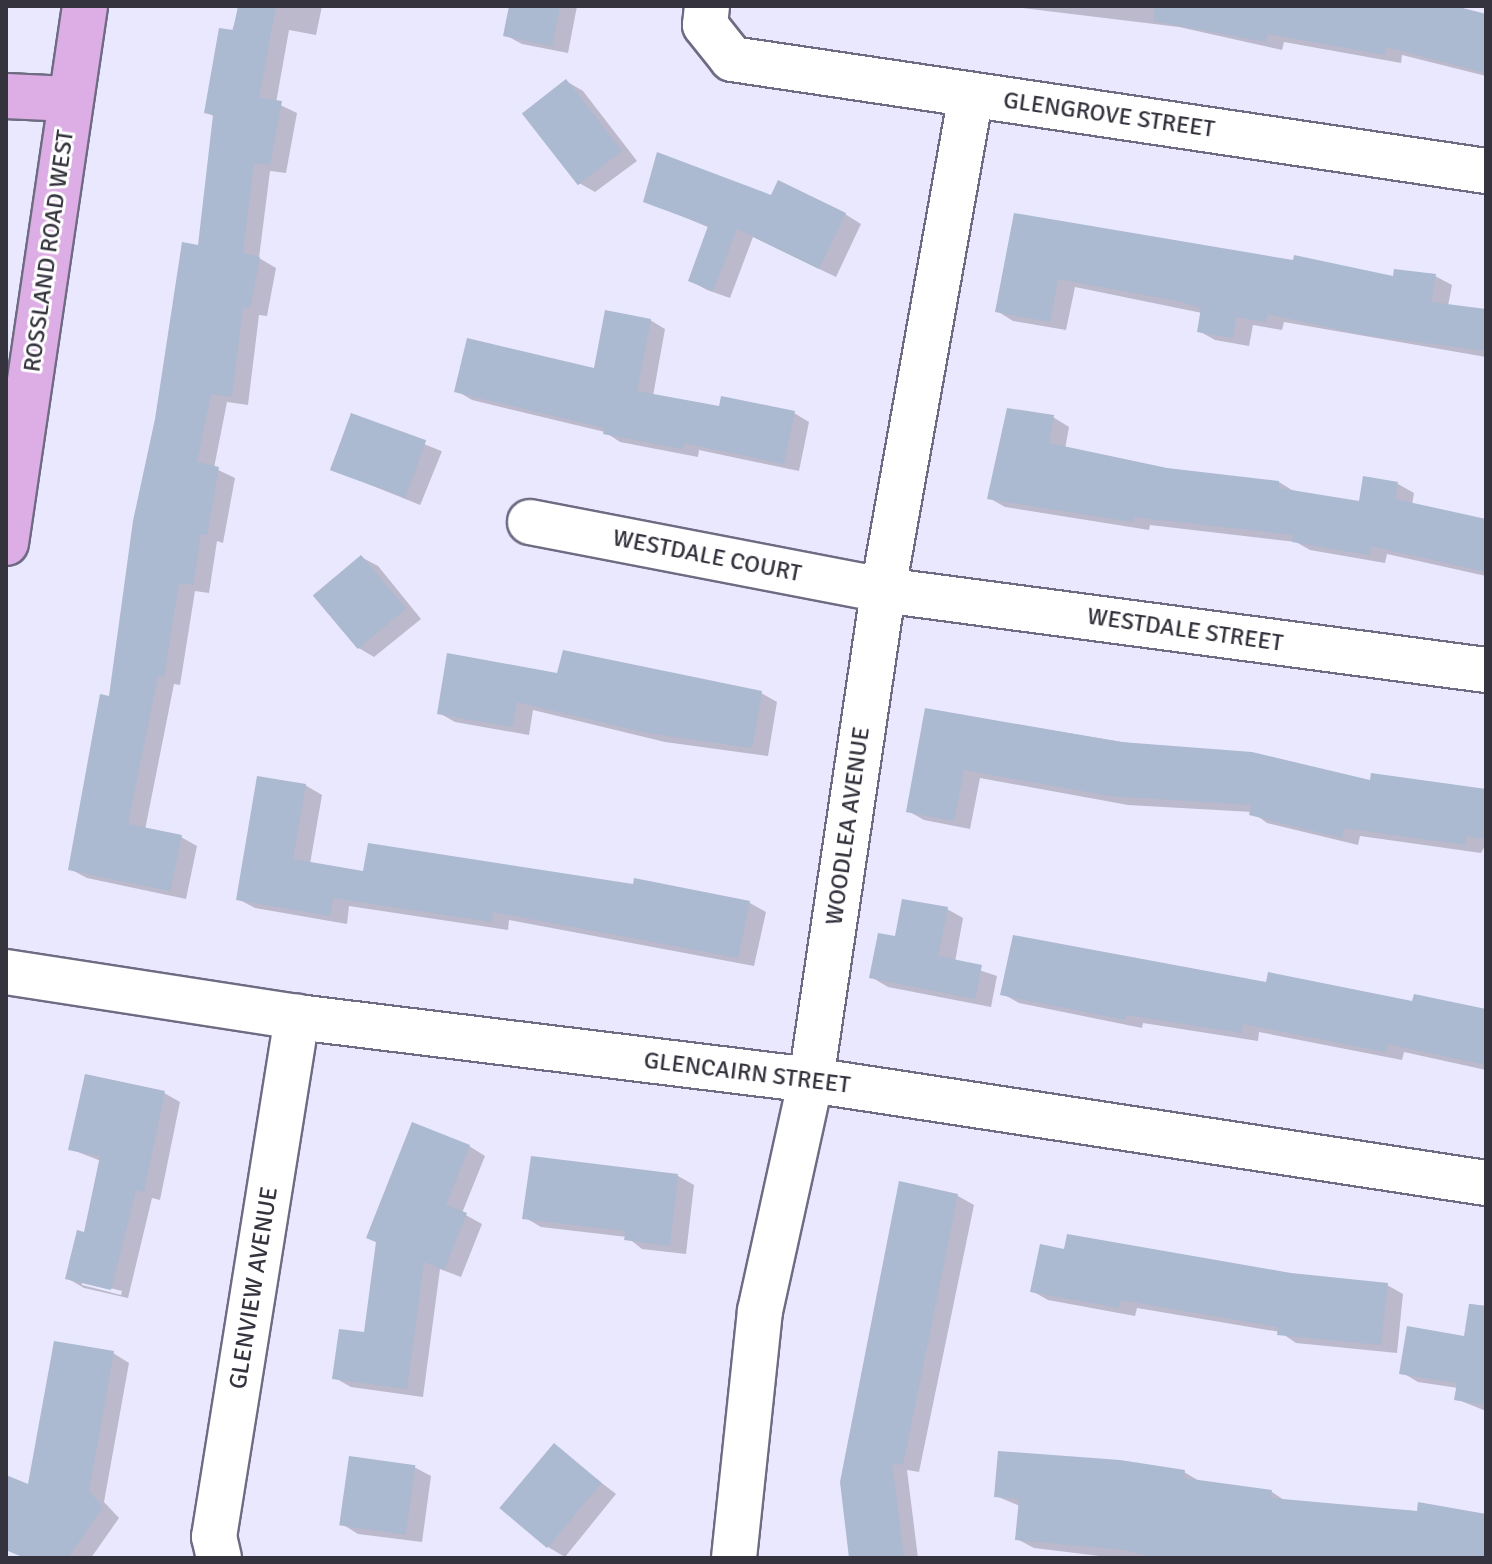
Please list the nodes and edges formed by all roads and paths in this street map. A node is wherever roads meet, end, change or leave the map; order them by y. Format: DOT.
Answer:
graph roads {
  1 [pos="85,6"];
  2 [pos="707,6"];
  3 [pos="971,95"];
  4 [pos="6,96"];
  5 [pos="70,99"];
  6 [pos="1486,171"];
  7 [pos="530,522"];
  8 [pos="6,543"];
  9 [pos="883,590"];
  10 [pos="1486,670"];
  11 [pos="6,972"];
  12 [pos="297,1017"];
  13 [pos="811,1080"];
  14 [pos="1486,1183"];
  15 [pos="219,1558"];
  16 [pos="734,1558"];
  1 -- 5 [label="main road, ROSSLAND ROAD WEST"];
  2 -- 3 [label="street, GLENGROVE STREET"];
  3 -- 6 [label="street, GLENGROVE STREET"];
  3 -- 9 [label="street, WOODLEA AVENUE"];
  4 -- 5 [label="main road"];
  5 -- 8 [label="main road, ROSSLAND ROAD WEST"];
  7 -- 9 [label="street, WESTDALE COURT"];
  9 -- 10 [label="street, WESTDALE STREET"];
  9 -- 13 [label="street, WOODLEA AVENUE"];
  11 -- 12 [label="street, GLENCAIRN STREET"];
  12 -- 13 [label="street, GLENCAIRN STREET"];
  12 -- 15 [label="street, GLENVIEW AVENUE"];
  13 -- 14 [label="street, GLENCAIRN STREET"];
  13 -- 16 [label="street, WOODLEA AVENUE"];
}
